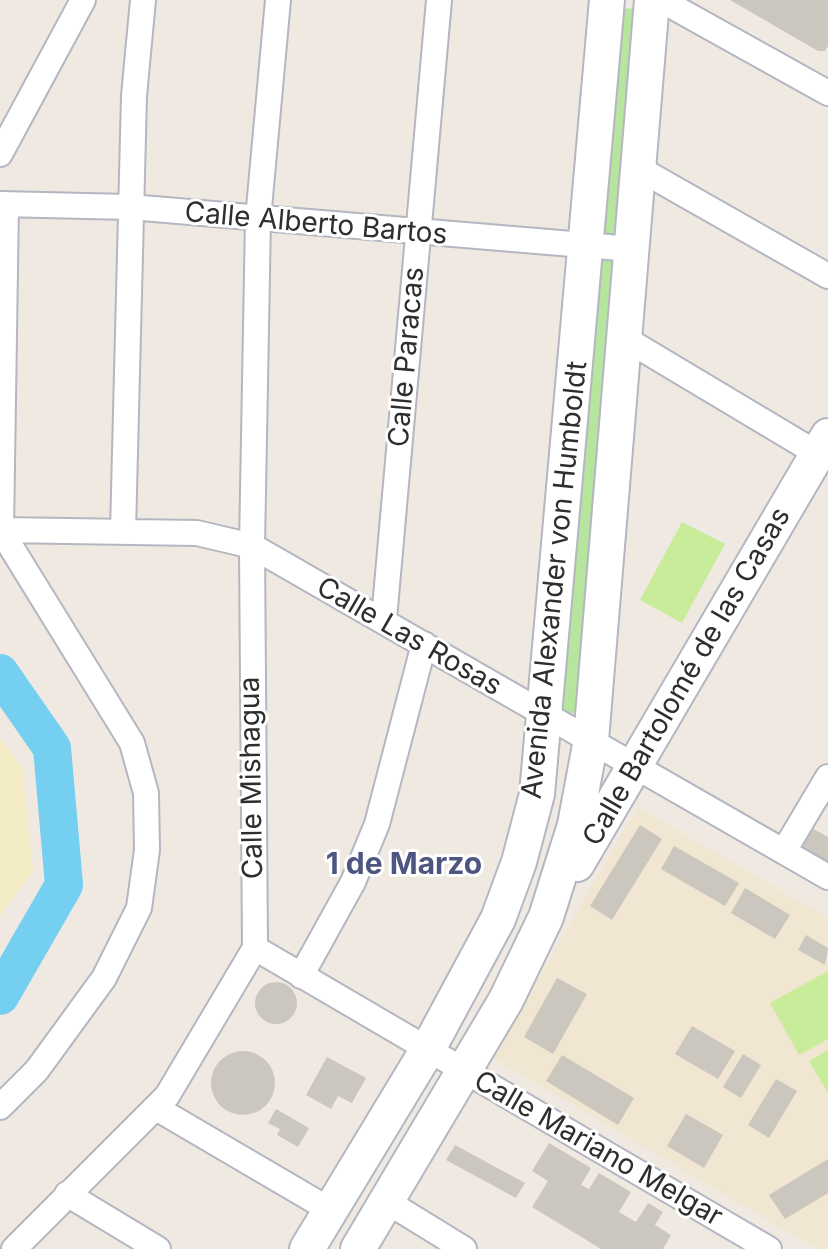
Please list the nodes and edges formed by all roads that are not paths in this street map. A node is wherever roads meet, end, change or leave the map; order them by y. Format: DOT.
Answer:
graph roads {
  1 [pos="83,0"];
  2 [pos="143,0"];
  3 [pos="278,0"];
  4 [pos="439,0"];
  5 [pos="607,0"];
  6 [pos="661,0"];
  7 [pos="675,4"];
  8 [pos="827,90"];
  9 [pos="0,154"];
  10 [pos="638,168"];
  11 [pos="3,204"];
  12 [pos="130,207"];
  13 [pos="258,219"];
  14 [pos="418,233"];
  15 [pos="586,245"];
  16 [pos="632,249"];
  17 [pos="828,276"];
  18 [pos="624,338"];
  19 [pos="823,445"];
  20 [pos="0,530"];
  21 [pos="123,531"];
  22 [pos="252,546"];
  23 [pos="384,619"];
  24 [pos="424,644"];
  25 [pos="546,718"];
  26 [pos="591,740"];
  27 [pos="634,764"];
  28 [pos="828,777"];
  29 [pos="784,851"];
  30 [pos="828,877"];
  31 [pos="546,917"];
  32 [pos="255,948"];
  33 [pos="301,976"];
  34 [pos="428,1049"];
  35 [pos="465,1071"];
  36 [pos="0,1107"];
  37 [pos="156,1108"];
  38 [pos="67,1194"];
  39 [pos="386,1201"];
  40 [pos="330,1210"];
  41 [pos="14,1249"];
  42 [pos="158,1249"];
  43 [pos="307,1249"];
  44 [pos="358,1249"];
  45 [pos="464,1249"];
  46 [pos="769,1249"];
  1 -- 9 [label="street"];
  2 -- 12 [label="street"];
  3 -- 13 [label="street, Calle Mishagua"];
  4 -- 14 [label="street, Calle Paracas"];
  5 -- 15 [label="main road, Avenida Alexander von Humboldt"];
  6 -- 7 [label="street"];
  7 -- 8 [label="street"];
  7 -- 10 [label="main road, Avenida Alexander von Humboldt"];
  10 -- 16 [label="main road, Avenida Alexander von Humboldt"];
  10 -- 17 [label="street"];
  11 -- 12 [label="street, Calle Alberto Bartos"];
  11 -- 20 [label="street"];
  12 -- 13 [label="street, Calle Alberto Bartos"];
  12 -- 21 [label="street"];
  13 -- 14 [label="street, Calle Alberto Bartos"];
  13 -- 22 [label="street, Calle Mishagua"];
  14 -- 15 [label="street, Calle Alberto Bartos"];
  14 -- 23 [label="street, Calle Paracas"];
  15 -- 16 [label="street, Calle Alberto Bartos"];
  15 -- 25 [label="main road, Avenida Alexander von Humboldt"];
  16 -- 18 [label="main road, Avenida Alexander von Humboldt"];
  18 -- 19 [label="street"];
  18 -- 26 [label="main road, Avenida Alexander von Humboldt"];
  19 -- 27 [label="main road, Calle Bartolomé de las Casas"];
  20 -- 21 [label="street, Calle Las Rosas"];
  20 -- 36 [label="street"];
  21 -- 22 [label="street, Calle Las Rosas"];
  22 -- 23 [label="street, Calle Las Rosas"];
  22 -- 32 [label="street, Calle Mishagua"];
  23 -- 24 [label="street, Calle Las Rosas"];
  24 -- 25 [label="street, Calle Las Rosas"];
  24 -- 33 [label="street"];
  25 -- 26 [label="street, Calle Las Rosas"];
  25 -- 34 [label="main road, Avenida Alexander von Humboldt"];
  26 -- 27 [label="street, Calle Las Rosas"];
  26 -- 31 [label="main road, Avenida Alexander von Humboldt"];
  27 -- 29 [label="street, Calle Las Rosas"];
  27 -- 31 [label="main road, Calle Bartolomé de las Casas"];
  28 -- 29 [label="street"];
  29 -- 30 [label="street, Calle Las Rosas"];
  31 -- 35 [label="main road, Avenida Alexander von Humboldt"];
  32 -- 33 [label="street, Calle Mariano Melgar"];
  32 -- 37 [label="street"];
  33 -- 34 [label="street, Calle Mariano Melgar"];
  34 -- 35 [label="street, Calle Mariano Melgar"];
  34 -- 40 [label="main road, Avenida Alexander von Humboldt"];
  35 -- 39 [label="main road, Avenida Alexander von Humboldt"];
  35 -- 46 [label="street, Calle Mariano Melgar"];
  37 -- 38 [label="street"];
  37 -- 40 [label="street"];
  38 -- 41 [label="street"];
  38 -- 42 [label="street"];
  39 -- 44 [label="main road, Avenida Alexander von Humboldt"];
  39 -- 45 [label="street"];
  40 -- 43 [label="main road, Avenida Alexander von Humboldt"];
}
